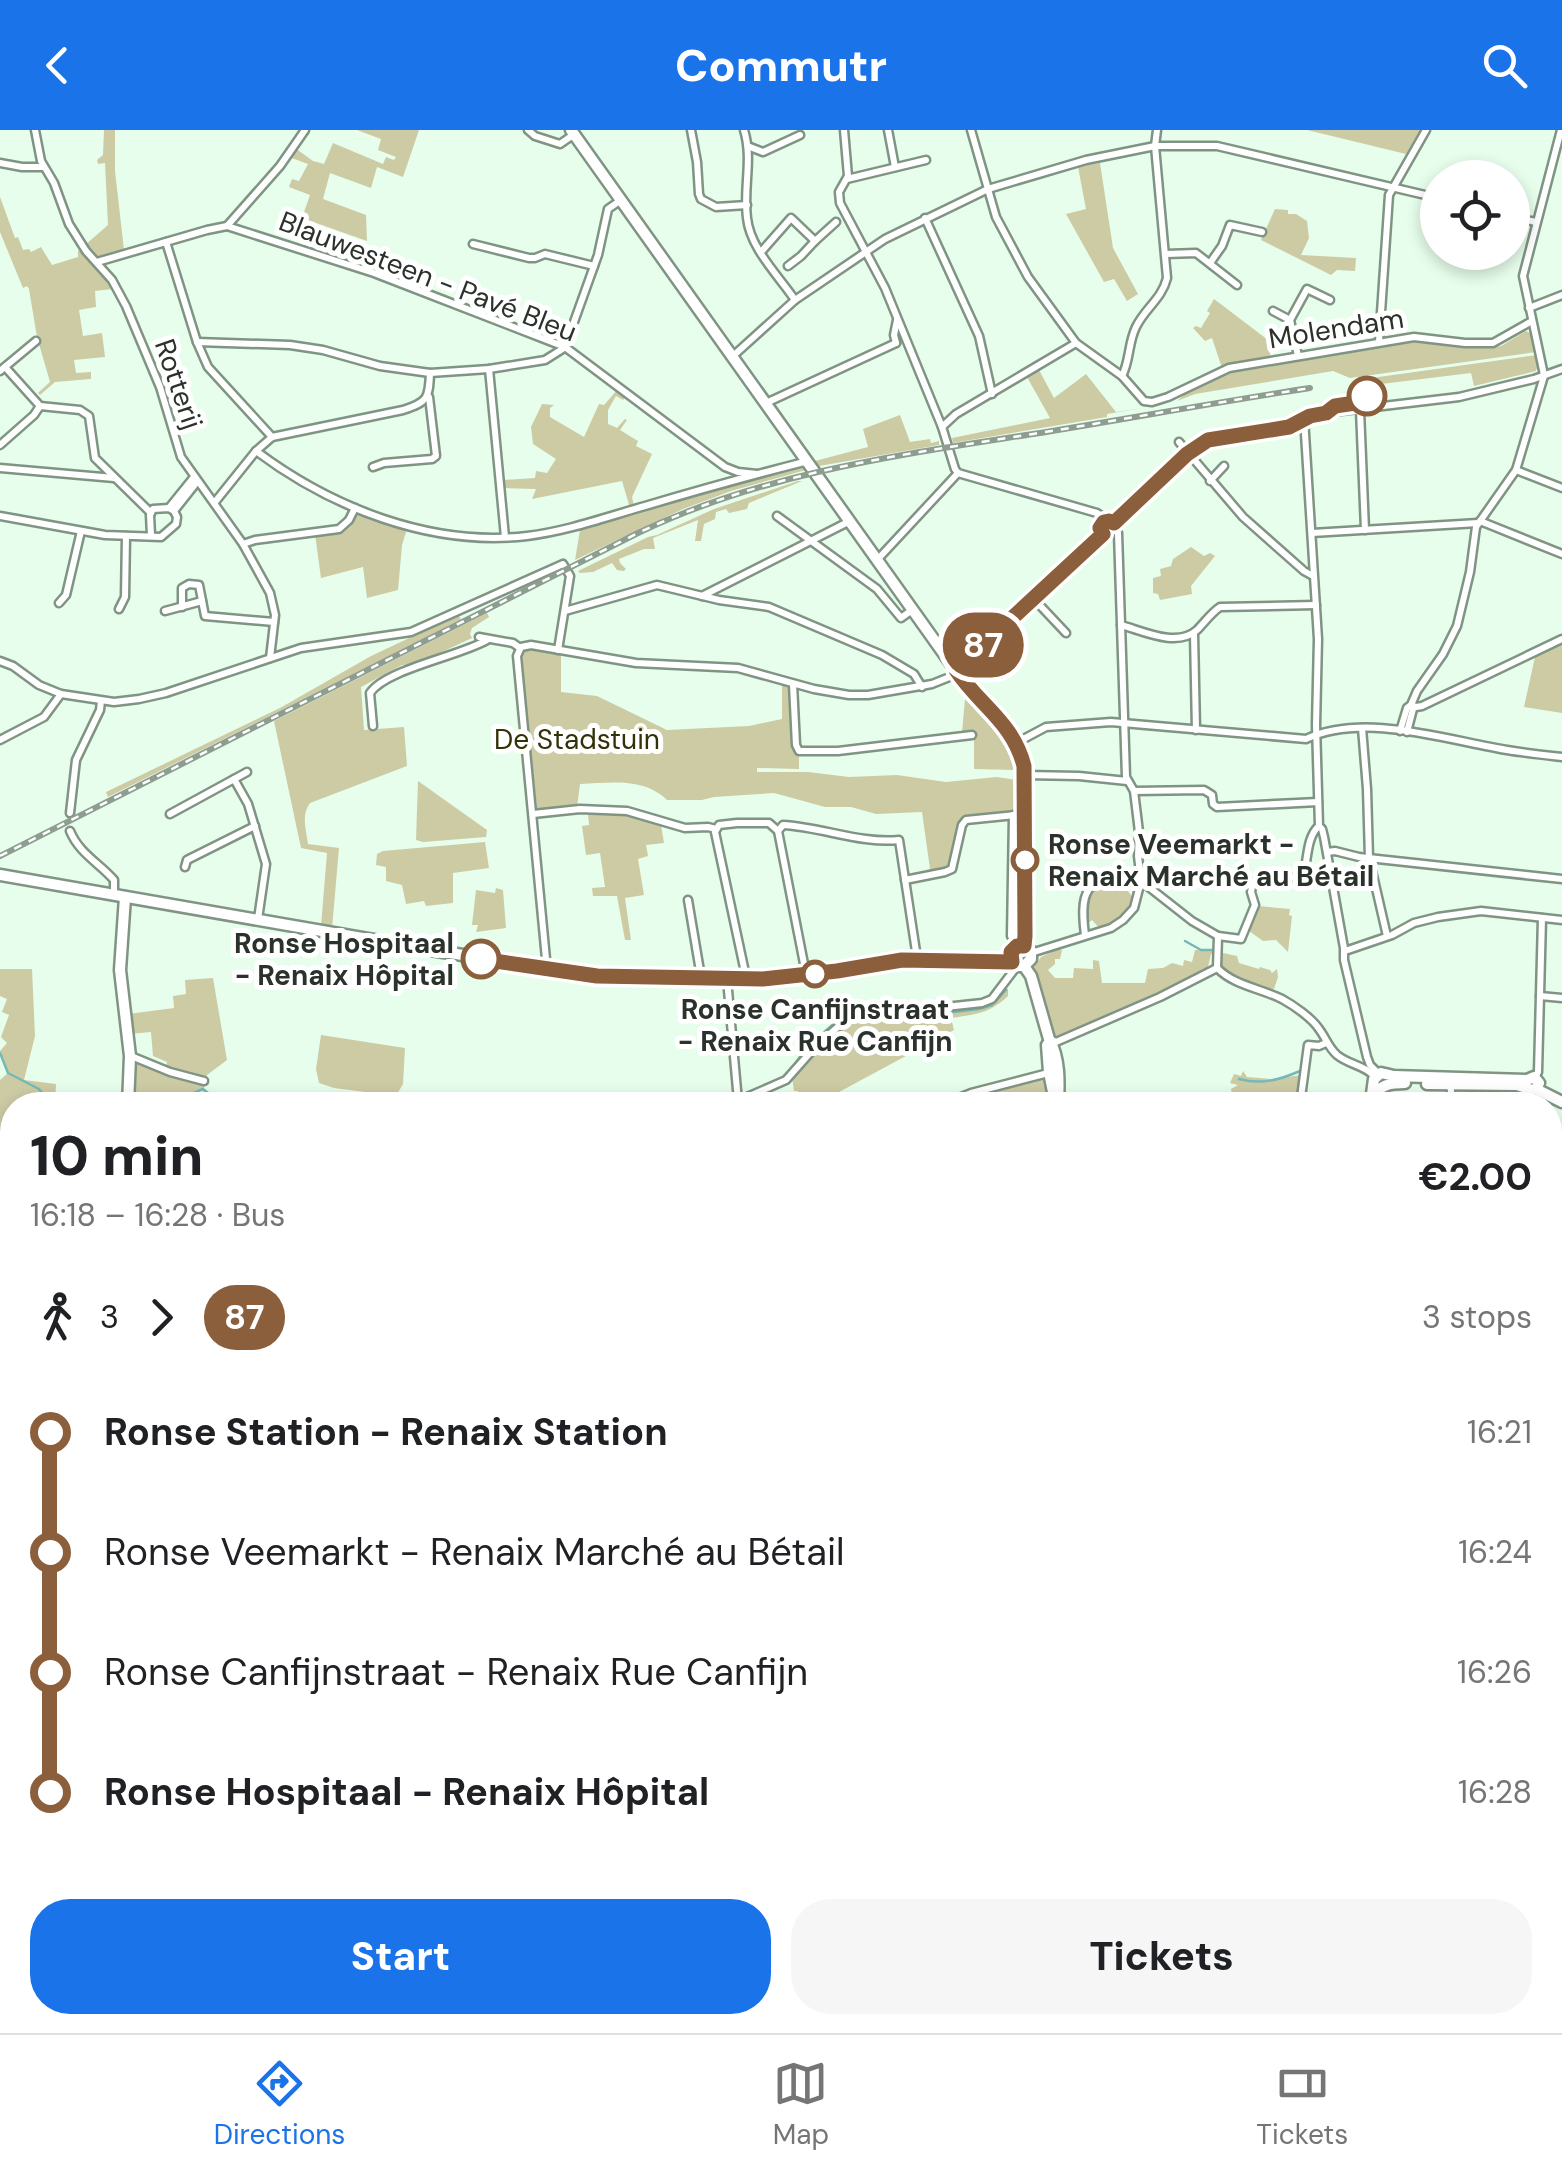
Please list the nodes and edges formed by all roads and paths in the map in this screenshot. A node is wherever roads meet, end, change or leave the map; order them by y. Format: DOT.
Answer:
graph roads {
  1 [pos="36,130"];
  2 [pos="304,130"];
  3 [pos="528,130"];
  4 [pos="690,130"];
  5 [pos="744,130"];
  6 [pos="844,130"];
  7 [pos="888,130"];
  8 [pos="972,130"];
  9 [pos="1157,130"];
  10 [pos="1426,130"];
  11 [pos="1561,130"];
  12 [pos="572,132"];
  13 [pos="800,135"];
  14 [pos="1155,146"];
  15 [pos="748,147"];
  16 [pos="762,152"];
  17 [pos="926,160"];
  18 [pos="0,163"];
  19 [pos="748,164"];
  20 [pos="43,167"];
  21 [pos="894,167"];
  22 [pos="846,179"];
  23 [pos="1393,187"];
  24 [pos="988,190"];
  25 [pos="1420,194"];
  26 [pos="621,200"];
  27 [pos="746,204"];
  28 [pos="924,218"];
  29 [pos="1530,221"];
  30 [pos="836,222"];
  31 [pos="1536,222"];
  32 [pos="226,226"];
  33 [pos="1262,232"];
  34 [pos="815,241"];
  35 [pos="166,242"];
  36 [pos="473,244"];
  37 [pos="867,251"];
  38 [pos="762,252"];
  39 [pos="1166,254"];
  40 [pos="97,262"];
  41 [pos="1210,263"];
  42 [pos="594,266"];
  43 [pos="788,266"];
  44 [pos="1298,284"];
  45 [pos="1237,285"];
  46 [pos="1307,289"];
  47 [pos="1562,294"];
  48 [pos="795,300"];
  49 [pos="1330,300"];
  50 [pos="1529,308"];
  51 [pos="1273,311"];
  52 [pos="897,316"];
  53 [pos="1290,320"];
  54 [pos="1533,324"];
  55 [pos="36,342"];
  56 [pos="197,342"];
  57 [pos="1379,342"];
  58 [pos="896,343"];
  59 [pos="1076,343"];
  60 [pos="565,347"];
  61 [pos="913,355"];
  62 [pos="1298,356"];
  63 [pos="732,357"];
  64 [pos="2,369"];
  65 [pos="489,369"];
  66 [pos="1562,369"];
  67 [pos="430,373"];
  68 [pos="1544,375"];
  69 [pos="1122,376"];
  70 [pos="429,393"];
  71 [pos="992,394"];
  72 [pos="766,403"];
  73 [pos="40,406"];
  74 [pos="1360,410"];
  75 [pos="1304,418"];
  76 [pos="942,427"];
  77 [pos="272,437"];
  78 [pos="1179,442"];
  79 [pos="0,445"];
  80 [pos="256,451"];
  81 [pos="1187,454"];
  82 [pos="808,461"];
  83 [pos="373,466"];
  84 [pos="1224,466"];
  85 [pos="0,468"];
  86 [pos="1516,470"];
  87 [pos="958,473"];
  88 [pos="757,474"];
  89 [pos="115,478"];
  90 [pos="196,479"];
  91 [pos="1210,481"];
  92 [pos="1562,488"];
  93 [pos="215,502"];
  94 [pos="354,508"];
  95 [pos="172,509"];
  96 [pos="152,512"];
  97 [pos="0,516"];
  98 [pos="777,516"];
  99 [pos="850,521"];
  100 [pos="1479,522"];
  101 [pos="1109,528"];
  102 [pos="1365,530"];
  103 [pos="81,531"];
  104 [pos="1312,533"];
  105 [pos="151,535"];
  106 [pos="126,536"];
  107 [pos="504,537"];
  108 [pos="812,540"];
  109 [pos="243,544"];
  110 [pos="1562,554"];
  111 [pos="878,559"];
  112 [pos="1314,572"];
  113 [pos="700,597"];
  114 [pos="1033,598"];
  115 [pos="202,601"];
  116 [pos="59,603"];
  117 [pos="1316,604"];
  118 [pos="182,607"];
  119 [pos="119,608"];
  120 [pos="913,609"];
  121 [pos="165,611"];
  122 [pos="565,611"];
  123 [pos="274,622"];
  124 [pos="1120,626"];
  125 [pos="1066,633"];
  126 [pos="1194,634"];
  127 [pos="1562,639"];
  128 [pos="523,646"];
  129 [pos="558,650"];
  130 [pos="270,658"];
  131 [pos="1,660"];
  132 [pos="956,670"];
  133 [pos="793,684"];
  134 [pos="922,686"];
  135 [pos="62,694"];
  136 [pos="101,701"];
  137 [pos="1412,702"];
  138 [pos="1124,722"];
  139 [pos="373,726"];
  140 [pos="1362,728"];
  141 [pos="1196,730"];
  142 [pos="1403,732"];
  143 [pos="1317,733"];
  144 [pos="972,734"];
  145 [pos="0,740"];
  146 [pos="1016,742"];
  147 [pos="1562,757"];
  148 [pos="246,772"];
  149 [pos="1025,775"];
  150 [pos="234,779"];
  151 [pos="1127,781"];
  152 [pos="1134,791"];
  153 [pos="1318,802"];
  154 [pos="70,813"];
  155 [pos="170,814"];
  156 [pos="532,814"];
  157 [pos="1021,819"];
  158 [pos="255,826"];
  159 [pos="1319,826"];
  160 [pos="778,830"];
  161 [pos="70,831"];
  162 [pos="716,831"];
  163 [pos="1326,853"];
  164 [pos="1369,858"];
  165 [pos="184,867"];
  166 [pos="0,875"];
  167 [pos="906,880"];
  168 [pos="1142,880"];
  169 [pos="1562,880"];
  170 [pos="120,896"];
  171 [pos="688,900"];
  172 [pos="1542,918"];
  173 [pos="258,920"];
  174 [pos="1562,920"];
  175 [pos="1085,936"];
  176 [pos="1218,936"];
  177 [pos="1386,936"];
  178 [pos="1024,948"];
  179 [pos="1345,951"];
  180 [pos="917,959"];
  181 [pos="1018,964"];
  182 [pos="1216,968"];
  183 [pos="545,969"];
  184 [pos="806,975"];
  185 [pos="727,978"];
  186 [pos="746,978"];
  187 [pos="701,979"];
  188 [pos="1540,996"];
  189 [pos="1562,998"];
  190 [pos="1049,1039"];
  191 [pos="1326,1043"];
  192 [pos="130,1056"];
  193 [pos="1053,1073"];
  194 [pos="1380,1080"];
  195 [pos="204,1081"];
  196 [pos="1449,1081"];
  197 [pos="1531,1084"];
  198 [pos="129,1092"];
  199 [pos="737,1092"];
  200 [pos="753,1092"];
  201 [pos="975,1092"];
  202 [pos="1055,1092"];
  203 [pos="1302,1092"];
  204 [pos="1376,1092"];
  205 [pos="1451,1092"];
  206 [pos="1545,1092"];
  1 -- 20 [label="street, Rotterij"];
  2 -- 32 [label="street"];
  3 -- 12 [label="street"];
  4 -- 27 [label="street"];
  5 -- 15 [label="street"];
  6 -- 22 [label="street"];
  7 -- 21 [label="street"];
  8 -- 24 [label="street"];
  9 -- 14 [label="street"];
  10 -- 23 [label="street"];
  11 -- 31 [label="street"];
  12 -- 26 [label="main road"];
  13 -- 16 [label="street"];
  14 -- 23 [label="street"];
  14 -- 24 [label="street"];
  14 -- 39 [label="street"];
  15 -- 16 [label="street"];
  15 -- 19 [label="street"];
  16 -- 19 [label="street"];
  17 -- 21 [label="street"];
  18 -- 20 [label="street"];
  19 -- 27 [label="street"];
  20 -- 40 [label="street, Rotterij"];
  21 -- 22 [label="street"];
  22 -- 37 [label="street"];
  23 -- 25 [label="street"];
  23 -- 57 [label="street"];
  24 -- 28 [label="street"];
  24 -- 59 [label="street"];
  26 -- 42 [label="street"];
  26 -- 63 [label="main road"];
  27 -- 38 [label="street"];
  28 -- 37 [label="street"];
  28 -- 71 [label="street"];
  29 -- 31 [label="street"];
  30 -- 34 [label="street"];
  31 -- 50 [label="street"];
  32 -- 35 [label="street"];
  32 -- 60 [label="street, Blauwesteen - Pavé Bleu"];
  33 -- 41 [label="street"];
  34 -- 38 [label="street"];
  34 -- 43 [label="street"];
  35 -- 40 [label="street"];
  35 -- 56 [label="street"];
  36 -- 42 [label="street"];
  37 -- 48 [label="street"];
  37 -- 52 [label="street"];
  38 -- 48 [label="street"];
  39 -- 41 [label="street"];
  39 -- 69 [label="street"];
  40 -- 90 [label="street, Rotterij"];
  41 -- 45 [label="street"];
  42 -- 60 [label="street"];
  44 -- 46 [label="street"];
  46 -- 49 [label="street"];
  46 -- 53 [label="street"];
  47 -- 50 [label="street"];
  48 -- 63 [label="street"];
  50 -- 54 [label="street"];
  51 -- 53 [label="street"];
  52 -- 58 [label="street"];
  52 -- 61 [label="street"];
  53 -- 62 [label="street"];
  54 -- 57 [label="street, Molendam"];
  54 -- 68 [label="street"];
  55 -- 64 [label="street"];
  56 -- 67 [label="street"];
  56 -- 77 [label="street"];
  57 -- 62 [label="street, Molendam"];
  58 -- 61 [label="street"];
  58 -- 72 [label="street"];
  59 -- 69 [label="street"];
  59 -- 71 [label="street"];
  60 -- 65 [label="street"];
  60 -- 88 [label="street, Blauwesteen - Pavé Bleu"];
  61 -- 76 [label="street"];
  62 -- 69 [label="street, Molendam"];
  63 -- 72 [label="main road"];
  64 -- 73 [label="street"];
  65 -- 67 [label="street"];
  65 -- 107 [label="street"];
  66 -- 68 [label="street"];
  67 -- 70 [label="street"];
  68 -- 74 [label="street"];
  68 -- 86 [label="street"];
  70 -- 77 [label="street"];
  70 -- 83 [label="street"];
  71 -- 76 [label="street"];
  72 -- 82 [label="main road"];
  73 -- 79 [label="street"];
  73 -- 89 [label="street"];
  74 -- 75 [label="street"];
  74 -- 102 [label="street"];
  75 -- 81 [label="street"];
  75 -- 104 [label="street"];
  76 -- 87 [label="street"];
  77 -- 80 [label="street"];
  78 -- 81 [label="street"];
  80 -- 93 [label="street"];
  80 -- 94 [label="street"];
  81 -- 91 [label="street"];
  81 -- 101 [label="street"];
  82 -- 88 [label="street"];
  82 -- 99 [label="main road"];
  84 -- 91 [label="street"];
  85 -- 89 [label="street"];
  86 -- 92 [label="street"];
  86 -- 100 [label="street"];
  87 -- 101 [label="street"];
  87 -- 111 [label="street"];
  88 -- 107 [label="street"];
  89 -- 96 [label="street"];
  90 -- 93 [label="street, Rotterij"];
  90 -- 95 [label="street"];
  91 -- 112 [label="street"];
  93 -- 109 [label="street, Rotterij"];
  94 -- 107 [label="street"];
  94 -- 109 [label="street"];
  95 -- 96 [label="street"];
  95 -- 105 [label="street"];
  96 -- 105 [label="street"];
  97 -- 103 [label="street"];
  98 -- 108 [label="street"];
  99 -- 108 [label="street"];
  99 -- 111 [label="main road"];
  100 -- 102 [label="street"];
  100 -- 110 [label="street"];
  100 -- 137 [label="street"];
  101 -- 114 [label="street"];
  101 -- 124 [label="street"];
  102 -- 104 [label="street"];
  103 -- 106 [label="street"];
  103 -- 116 [label="street"];
  104 -- 112 [label="street"];
  105 -- 106 [label="street"];
  106 -- 119 [label="street"];
  108 -- 113 [label="street"];
  108 -- 120 [label="street"];
  109 -- 123 [label="street, Rotterij"];
  111 -- 120 [label="main road"];
  112 -- 117 [label="street"];
  113 -- 122 [label="street"];
  113 -- 134 [label="street"];
  114 -- 125 [label="street"];
  114 -- 132 [label="street"];
  115 -- 118 [label="street"];
  115 -- 118 [label="street"];
  115 -- 123 [label="street"];
  117 -- 126 [label="street"];
  117 -- 143 [label="street"];
  118 -- 121 [label="street"];
  120 -- 132 [label="main road"];
  122 -- 129 [label="street"];
  122 -- 130 [label="street"];
  123 -- 130 [label="street, Rotterij"];
  124 -- 126 [label="street"];
  124 -- 138 [label="street"];
  126 -- 141 [label="street"];
  127 -- 137 [label="street"];
  128 -- 129 [label="street"];
  128 -- 139 [label="street"];
  128 -- 156 [label="street"];
  129 -- 133 [label="street"];
  130 -- 136 [label="street"];
  131 -- 135 [label="street"];
  132 -- 134 [label="street"];
  132 -- 146 [label="main road"];
  133 -- 134 [label="street"];
  133 -- 144 [label="street"];
  135 -- 136 [label="street"];
  135 -- 145 [label="street"];
  136 -- 154 [label="street"];
  137 -- 142 [label="street"];
  138 -- 141 [label="street"];
  138 -- 146 [label="street"];
  138 -- 151 [label="street"];
  140 -- 142 [label="street"];
  140 -- 143 [label="street"];
  140 -- 164 [label="street"];
  141 -- 143 [label="street"];
  142 -- 147 [label="street"];
  143 -- 153 [label="street"];
  146 -- 149 [label="main road"];
  148 -- 150 [label="street"];
  149 -- 151 [label="street"];
  149 -- 157 [label="main road"];
  150 -- 155 [label="street"];
  150 -- 158 [label="street"];
  151 -- 152 [label="street"];
  152 -- 153 [label="street"];
  152 -- 168 [label="street"];
  153 -- 159 [label="street"];
  156 -- 162 [label="street"];
  156 -- 183 [label="street"];
  157 -- 167 [label="street"];
  157 -- 178 [label="main road"];
  158 -- 165 [label="street"];
  158 -- 173 [label="street"];
  159 -- 163 [label="street"];
  159 -- 176 [label="street"];
  160 -- 162 [label="street"];
  160 -- 167 [label="street"];
  160 -- 184 [label="street"];
  161 -- 170 [label="street"];
  162 -- 186 [label="street"];
  163 -- 164 [label="street"];
  163 -- 179 [label="street"];
  164 -- 169 [label="street"];
  164 -- 177 [label="street"];
  166 -- 170 [label="main road"];
  167 -- 180 [label="street"];
  168 -- 175 [label="street"];
  168 -- 175 [label="street"];
  168 -- 176 [label="street"];
  170 -- 173 [label="main road"];
  170 -- 192 [label="main road"];
  171 -- 187 [label="street"];
  172 -- 174 [label="street"];
  172 -- 177 [label="street"];
  172 -- 188 [label="street"];
  173 -- 183 [label="main road"];
  175 -- 178 [label="street"];
  176 -- 182 [label="street"];
  177 -- 179 [label="street"];
  178 -- 181 [label="main road"];
  178 -- 181 [label="main road"];
  179 -- 194 [label="street"];
  180 -- 181 [label="main road"];
  180 -- 184 [label="main road"];
  181 -- 190 [label="main road"];
  181 -- 200 [label="street"];
  182 -- 190 [label="street"];
  182 -- 191 [label="street"];
  183 -- 187 [label="main road"];
  184 -- 186 [label="main road"];
  185 -- 186 [label="main road"];
  185 -- 187 [label="main road"];
  185 -- 199 [label="street"];
  188 -- 189 [label="street"];
  188 -- 197 [label="street"];
  190 -- 193 [label="main road"];
  191 -- 194 [label="street"];
  191 -- 203 [label="street"];
  192 -- 195 [label="street"];
  192 -- 198 [label="main road"];
  193 -- 201 [label="street"];
  193 -- 202 [label="main road"];
  194 -- 196 [label="main road"];
  194 -- 204 [label="main road"];
  196 -- 197 [label="main road"];
  196 -- 205 [label="street"];
  197 -- 206 [label="main road"];
}
